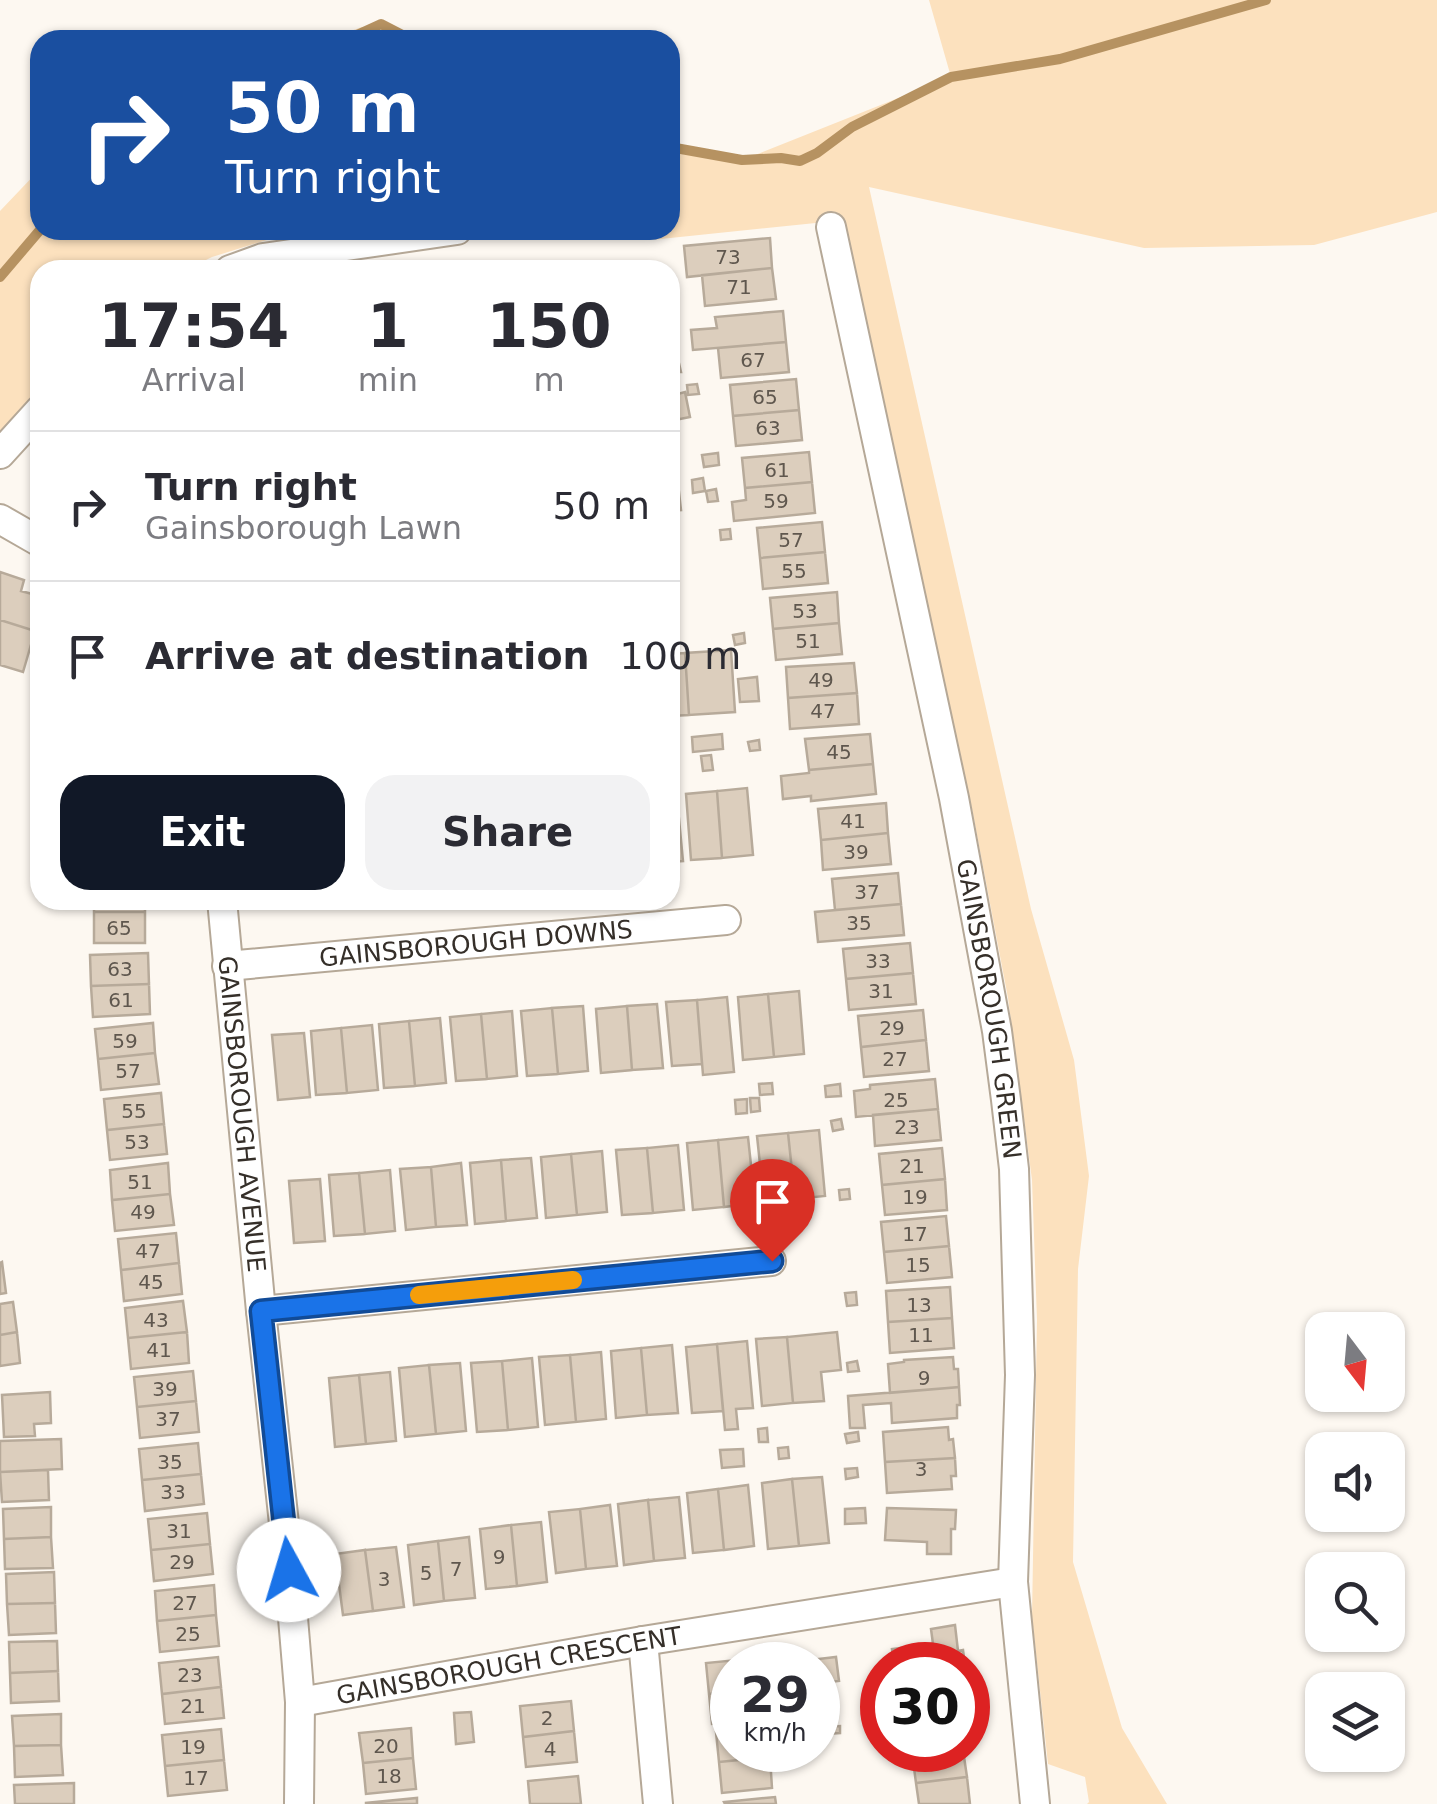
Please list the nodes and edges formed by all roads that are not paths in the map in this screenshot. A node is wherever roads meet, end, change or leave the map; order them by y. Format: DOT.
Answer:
graph roads {
  1 [pos="831,227"];
  2 [pos="388,240"];
  3 [pos="258,260"];
  4 [pos="30,421"];
  5 [pos="0,454"];
  6 [pos="0,519"];
  7 [pos="30,536"];
  8 [pos="223,910"];
  9 [pos="726,920"];
  10 [pos="227,966"];
  11 [pos="772,1261"];
  12 [pos="261,1311"];
  13 [pos="1014,1582"];
  14 [pos="643,1640"];
  15 [pos="300,1702"];
  16 [pos="298,1804"];
  17 [pos="658,1804"];
  18 [pos="1035,1804"];
  1 -- 13 [label="street, GAINSBOROUGH GREEN"];
  2 -- 3 [label="street"];
  4 -- 5 [label="street"];
  6 -- 7 [label="street"];
  8 -- 10 [label="street, GAINSBOROUGH AVENUE"];
  9 -- 10 [label="street, GAINSBOROUGH DOWNS"];
  10 -- 12 [label="street, GAINSBOROUGH AVENUE"];
  11 -- 12 [label="street"];
  12 -- 15 [label="street, GAINSBOROUGH AVENUE"];
  13 -- 14 [label="street, GAINSBOROUGH CRESCENT"];
  13 -- 18 [label="street, GAINSBOROUGH GREEN"];
  14 -- 15 [label="street, GAINSBOROUGH CRESCENT"];
  14 -- 17 [label="street"];
  15 -- 16 [label="street, GAINSBOROUGH AVENUE"];
}
